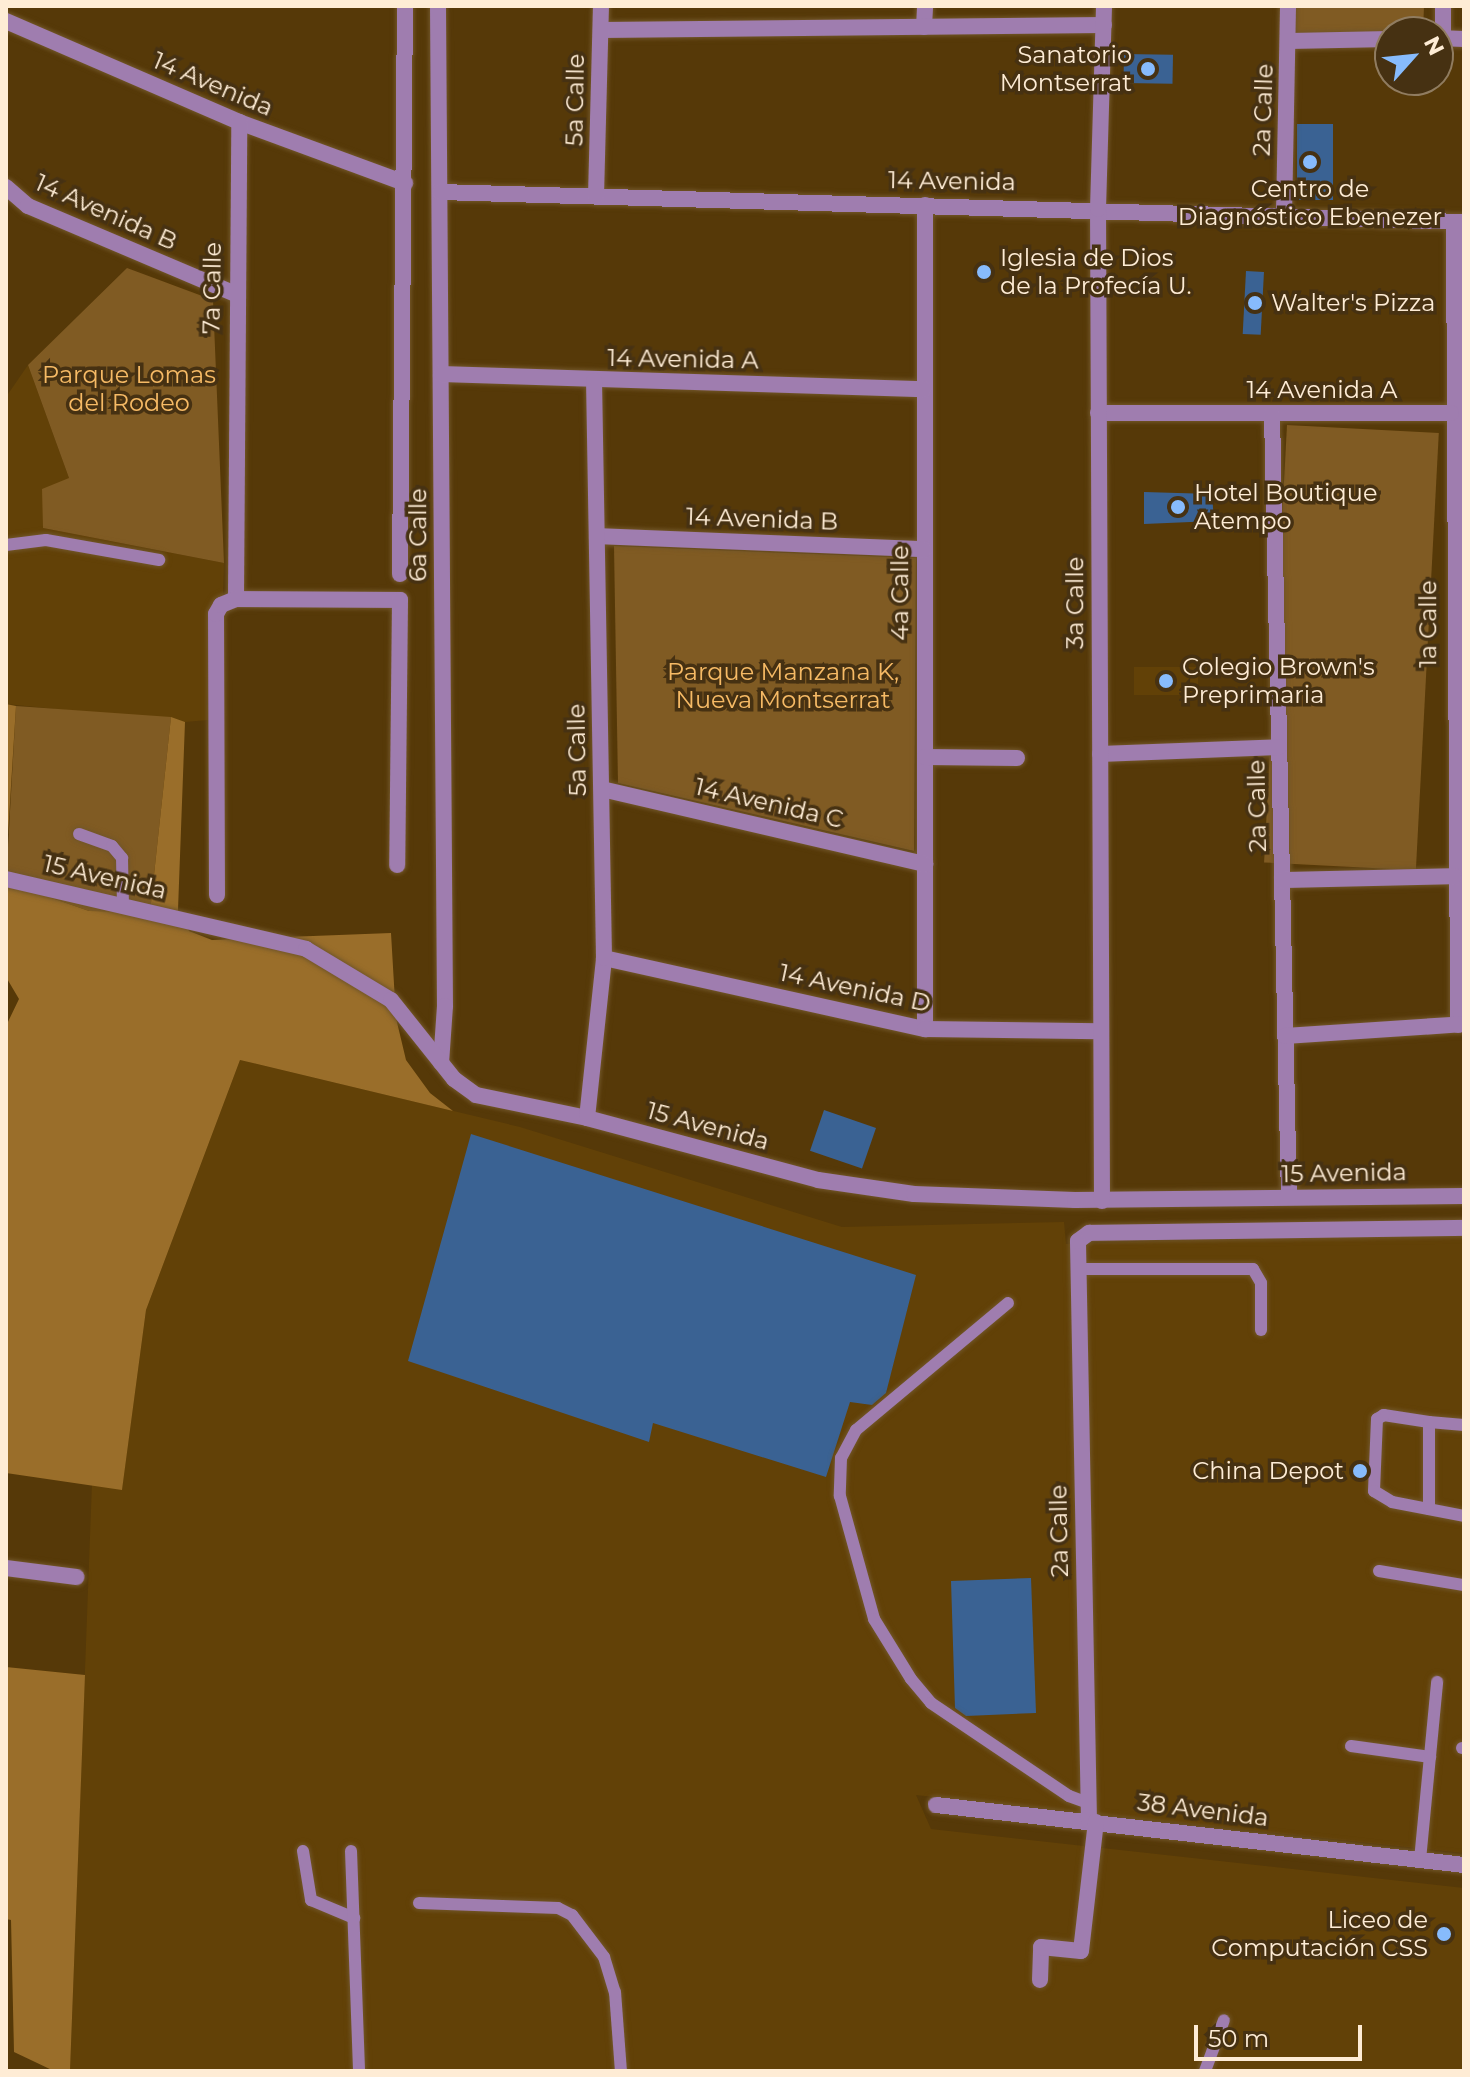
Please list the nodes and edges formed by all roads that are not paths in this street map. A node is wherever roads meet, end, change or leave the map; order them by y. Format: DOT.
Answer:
graph roads {
  1 [pos="405,6"];
  2 [pos="438,6"];
  3 [pos="601,6"];
  4 [pos="925,6"];
  5 [pos="1104,6"];
  6 [pos="1288,6"];
  7 [pos="6,21"];
  8 [pos="1104,25"];
  9 [pos="924,27"];
  10 [pos="601,30"];
  11 [pos="1374,39"];
  12 [pos="1289,41"];
  13 [pos="239,122"];
  14 [pos="405,183"];
  15 [pos="6,187"];
  16 [pos="440,192"];
  17 [pos="596,196"];
  18 [pos="925,205"];
  19 [pos="1098,209"];
  20 [pos="1284,215"];
  21 [pos="1459,222"];
  22 [pos="235,294"];
  23 [pos="441,374"];
  24 [pos="594,381"];
  25 [pos="924,389"];
  26 [pos="1098,413"];
  27 [pos="1451,413"];
  28 [pos="1272,414"];
  29 [pos="597,536"];
  30 [pos="6,545"];
  31 [pos="924,549"];
  32 [pos="159,560"];
  33 [pos="400,574"];
  34 [pos="236,599"];
  35 [pos="1279,747"];
  36 [pos="1100,754"];
  37 [pos="925,757"];
  38 [pos="1017,758"];
  39 [pos="602,789"];
  40 [pos="79,834"];
  41 [pos="925,864"];
  42 [pos="397,865"];
  43 [pos="1454,876"];
  44 [pos="6,879"];
  45 [pos="1282,880"];
  46 [pos="217,895"];
  47 [pos="123,906"];
  48 [pos="604,958"];
  49 [pos="1461,1024"];
  50 [pos="925,1029"];
  51 [pos="1100,1031"];
  52 [pos="1285,1036"];
  53 [pos="441,1063"];
  54 [pos="587,1118"];
  55 [pos="1464,1196"];
  56 [pos="1289,1197"];
  57 [pos="1102,1201"];
  58 [pos="1464,1228"];
  59 [pos="1079,1269"];
  60 [pos="1008,1303"];
  61 [pos="1261,1330"];
  62 [pos="1429,1422"];
  63 [pos="1464,1425"];
  64 [pos="1429,1509"];
  65 [pos="1464,1516"];
  66 [pos="6,1568"];
  67 [pos="1379,1571"];
  68 [pos="76,1577"];
  69 [pos="1464,1585"];
  70 [pos="1437,1682"];
  71 [pos="1351,1746"];
  72 [pos="1430,1757"];
  73 [pos="1088,1803"];
  74 [pos="936,1805"];
  75 [pos="1092,1822"];
  76 [pos="303,1851"];
  77 [pos="351,1851"];
  78 [pos="1420,1860"];
  79 [pos="1464,1865"];
  80 [pos="419,1903"];
  81 [pos="354,1918"];
  82 [pos="1040,1980"];
  83 [pos="1224,2020"];
  84 [pos="359,2071"];
  85 [pos="621,2071"];
  86 [pos="1205,2071"];
  1 -- 14 [label="street, 6a Calle"];
  2 -- 16 [label="street, 6a Calle"];
  3 -- 10 [label="street, 5a Calle"];
  4 -- 9 [label="street"];
  5 -- 8 [label="street, 3a Calle"];
  6 -- 12 [label="street, 2a Calle"];
  7 -- 13 [label="street, 14 Avenida"];
  8 -- 9 [label="street"];
  8 -- 19 [label="street, 3a Calle"];
  9 -- 10 [label="street"];
  10 -- 17 [label="street, 5a Calle"];
  11 -- 12 [label="street"];
  12 -- 20 [label="street, 2a Calle"];
  13 -- 14 [label="street, 14 Avenida"];
  13 -- 22 [label="street, 7a Calle"];
  14 -- 33 [label="street, 6a Calle"];
  15 -- 22 [label="street, 14 Avenida B"];
  16 -- 17 [label="street, 14 Avenida"];
  16 -- 23 [label="street, 6a Calle"];
  17 -- 18 [label="street, 14 Avenida"];
  18 -- 19 [label="street, 14 Avenida"];
  18 -- 25 [label="street, 4a Calle"];
  19 -- 20 [label="street, 14 Avenida"];
  19 -- 26 [label="street, 3a Calle"];
  20 -- 21 [label="street, 14 Avenida"];
  21 -- 27 [label="street, 1a Calle"];
  22 -- 34 [label="street, 7a Calle"];
  23 -- 24 [label="street, 14 Avenida A"];
  23 -- 53 [label="street, 6a Calle"];
  24 -- 25 [label="street, 14 Avenida A"];
  24 -- 29 [label="street, 5a Calle"];
  25 -- 31 [label="street, 4a Calle"];
  26 -- 28 [label="street, 14 Avenida A"];
  26 -- 36 [label="street, 3a Calle"];
  27 -- 28 [label="street, 14 Avenida A"];
  27 -- 43 [label="street, 1a Calle"];
  28 -- 35 [label="street, 2a Calle"];
  29 -- 31 [label="street, 14 Avenida B"];
  29 -- 39 [label="street, 5a Calle"];
  30 -- 32 [label="lane"];
  31 -- 37 [label="street, 4a Calle"];
  34 -- 42 [label="street, 6a Calle"];
  34 -- 46 [label="street"];
  35 -- 36 [label="street"];
  35 -- 45 [label="street, 2a Calle"];
  36 -- 51 [label="street, 3a Calle"];
  37 -- 38 [label="street"];
  37 -- 41 [label="street, 4a Calle"];
  39 -- 41 [label="street, 14 Avenida C"];
  39 -- 48 [label="street, 5a Calle"];
  40 -- 47 [label="lane"];
  41 -- 50 [label="street, 4a Calle"];
  43 -- 45 [label="street"];
  43 -- 49 [label="street, 1a Calle"];
  44 -- 47 [label="street, 15 Avenida"];
  45 -- 52 [label="street, 2a Calle"];
  47 -- 53 [label="street, 15 Avenida"];
  48 -- 50 [label="street, 14 Avenida D"];
  48 -- 54 [label="street, 5a Calle"];
  49 -- 52 [label="street"];
  50 -- 51 [label="street, 14 Avenida D"];
  51 -- 57 [label="street, 3a Calle"];
  52 -- 56 [label="street, 2a Calle"];
  53 -- 54 [label="street, 15 Avenida"];
  54 -- 57 [label="street, 15 Avenida"];
  55 -- 56 [label="street, 15 Avenida"];
  56 -- 57 [label="street, 15 Avenida"];
  58 -- 59 [label="street, 2a Calle"];
  59 -- 61 [label="lane"];
  59 -- 73 [label="street, 2a Calle"];
  60 -- 73 [label="lane"];
  62 -- 63 [label="lane"];
  62 -- 64 [label="lane"];
  62 -- 64 [label="lane"];
  64 -- 65 [label="lane"];
  66 -- 68 [label="street"];
  67 -- 69 [label="lane"];
  70 -- 72 [label="lane"];
  71 -- 72 [label="lane"];
  72 -- 78 [label="lane"];
  73 -- 75 [label="street, 2a Calle"];
  74 -- 75 [label="street, 38 Avenida"];
  75 -- 78 [label="street, 38 Avenida"];
  75 -- 82 [label="street, 2a Calle"];
  76 -- 81 [label="lane"];
  77 -- 81 [label="lane"];
  78 -- 79 [label="street, 38 Avenida"];
  80 -- 85 [label="lane"];
  81 -- 84 [label="lane"];
  83 -- 86 [label="lane"];
}
